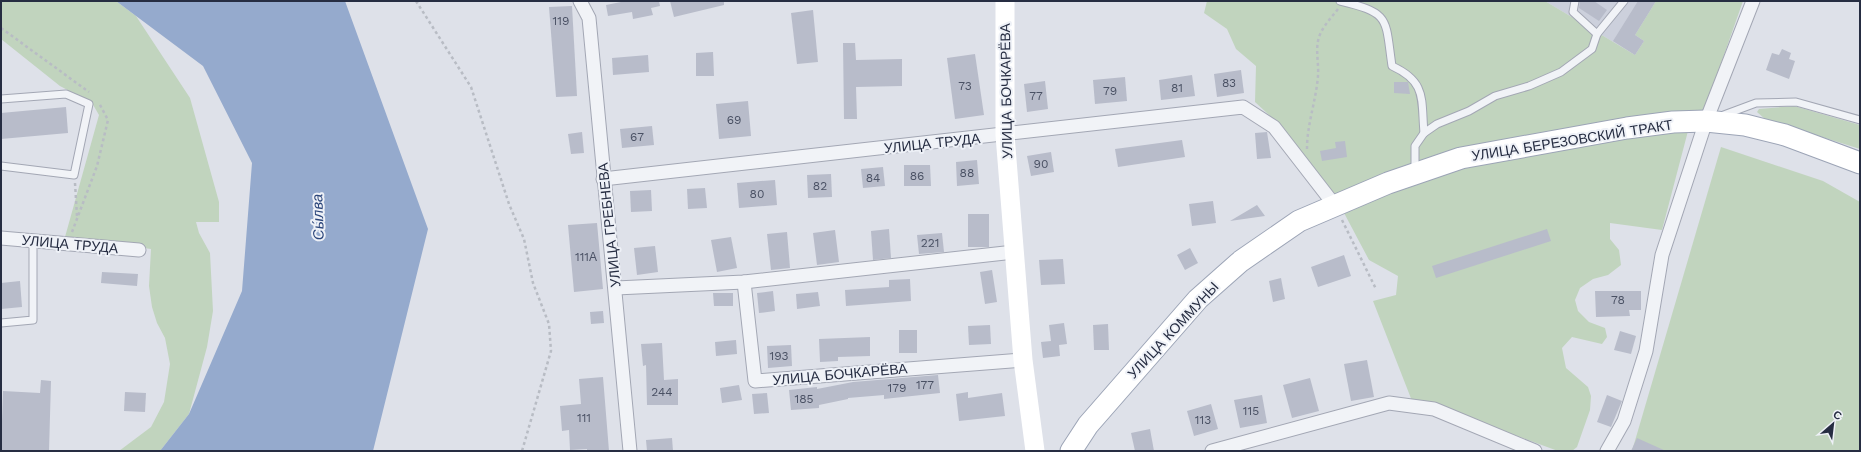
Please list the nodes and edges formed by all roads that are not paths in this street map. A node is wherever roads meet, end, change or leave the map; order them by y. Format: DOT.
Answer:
graph roads {
  1 [pos="580,1"];
  2 [pos="1005,1"];
  3 [pos="1340,1"];
  4 [pos="1575,1"];
  5 [pos="1624,1"];
  6 [pos="1753,1"];
  7 [pos="1597,34"];
  8 [pos="1,99"];
  9 [pos="1860,120"];
  10 [pos="1706,121"];
  11 [pos="1424,133"];
  12 [pos="1005,135"];
  13 [pos="1860,162"];
  14 [pos="1,166"];
  15 [pos="1415,174"];
  16 [pos="603,179"];
  17 [pos="1336,207"];
  18 [pos="1,238"];
  19 [pos="33,241"];
  20 [pos="139,250"];
  21 [pos="1014,252"];
  22 [pos="744,282"];
  23 [pos="616,288"];
  24 [pos="1,323"];
  25 [pos="1023,360"];
  26 [pos="630,451"];
  27 [pos="1035,451"];
  28 [pos="1071,451"];
  29 [pos="1212,451"];
  30 [pos="1535,451"];
  31 [pos="1607,451"];
  1 -- 16 [label="street, УЛИЦА ГРЕБНЕВА"];
  2 -- 12 [label="street, УЛИЦА БОЧКАРЁВА"];
  3 -- 11 [label="lane"];
  4 -- 7 [label="lane"];
  5 -- 7 [label="lane"];
  6 -- 10 [label="street"];
  7 -- 11 [label="lane"];
  8 -- 14 [label="lane"];
  9 -- 10 [label="lane"];
  10 -- 13 [label="main road, УЛИЦА БЕРЕЗОВСКИЙ ТРАКТ"];
  10 -- 15 [label="main road, УЛИЦА БЕРЕЗОВСКИЙ ТРАКТ"];
  10 -- 31 [label="street"];
  11 -- 15 [label="lane"];
  12 -- 16 [label="street, УЛИЦА ТРУДА"];
  12 -- 17 [label="street, УЛИЦА ТРУДА"];
  12 -- 21 [label="street, УЛИЦА БОЧКАРЁВА"];
  15 -- 17 [label="main road, УЛИЦА БЕРЕЗОВСКИЙ ТРАКТ"];
  16 -- 23 [label="street, УЛИЦА ГРЕБНЕВА"];
  17 -- 28 [label="main road, УЛИЦА КОММУНЫ"];
  18 -- 19 [label="street, УЛИЦА ТРУДА"];
  19 -- 20 [label="street, УЛИЦА ТРУДА"];
  19 -- 24 [label="lane"];
  21 -- 22 [label="street"];
  21 -- 25 [label="street, УЛИЦА БОЧКАРЁВА"];
  22 -- 23 [label="street"];
  22 -- 25 [label="street, УЛИЦА БОЧКАРЁВА"];
  23 -- 26 [label="street, УЛИЦА ГРЕБНЕВА"];
  25 -- 27 [label="street, УЛИЦА БОЧКАРЁВА"];
  29 -- 30 [label="street"];
}
